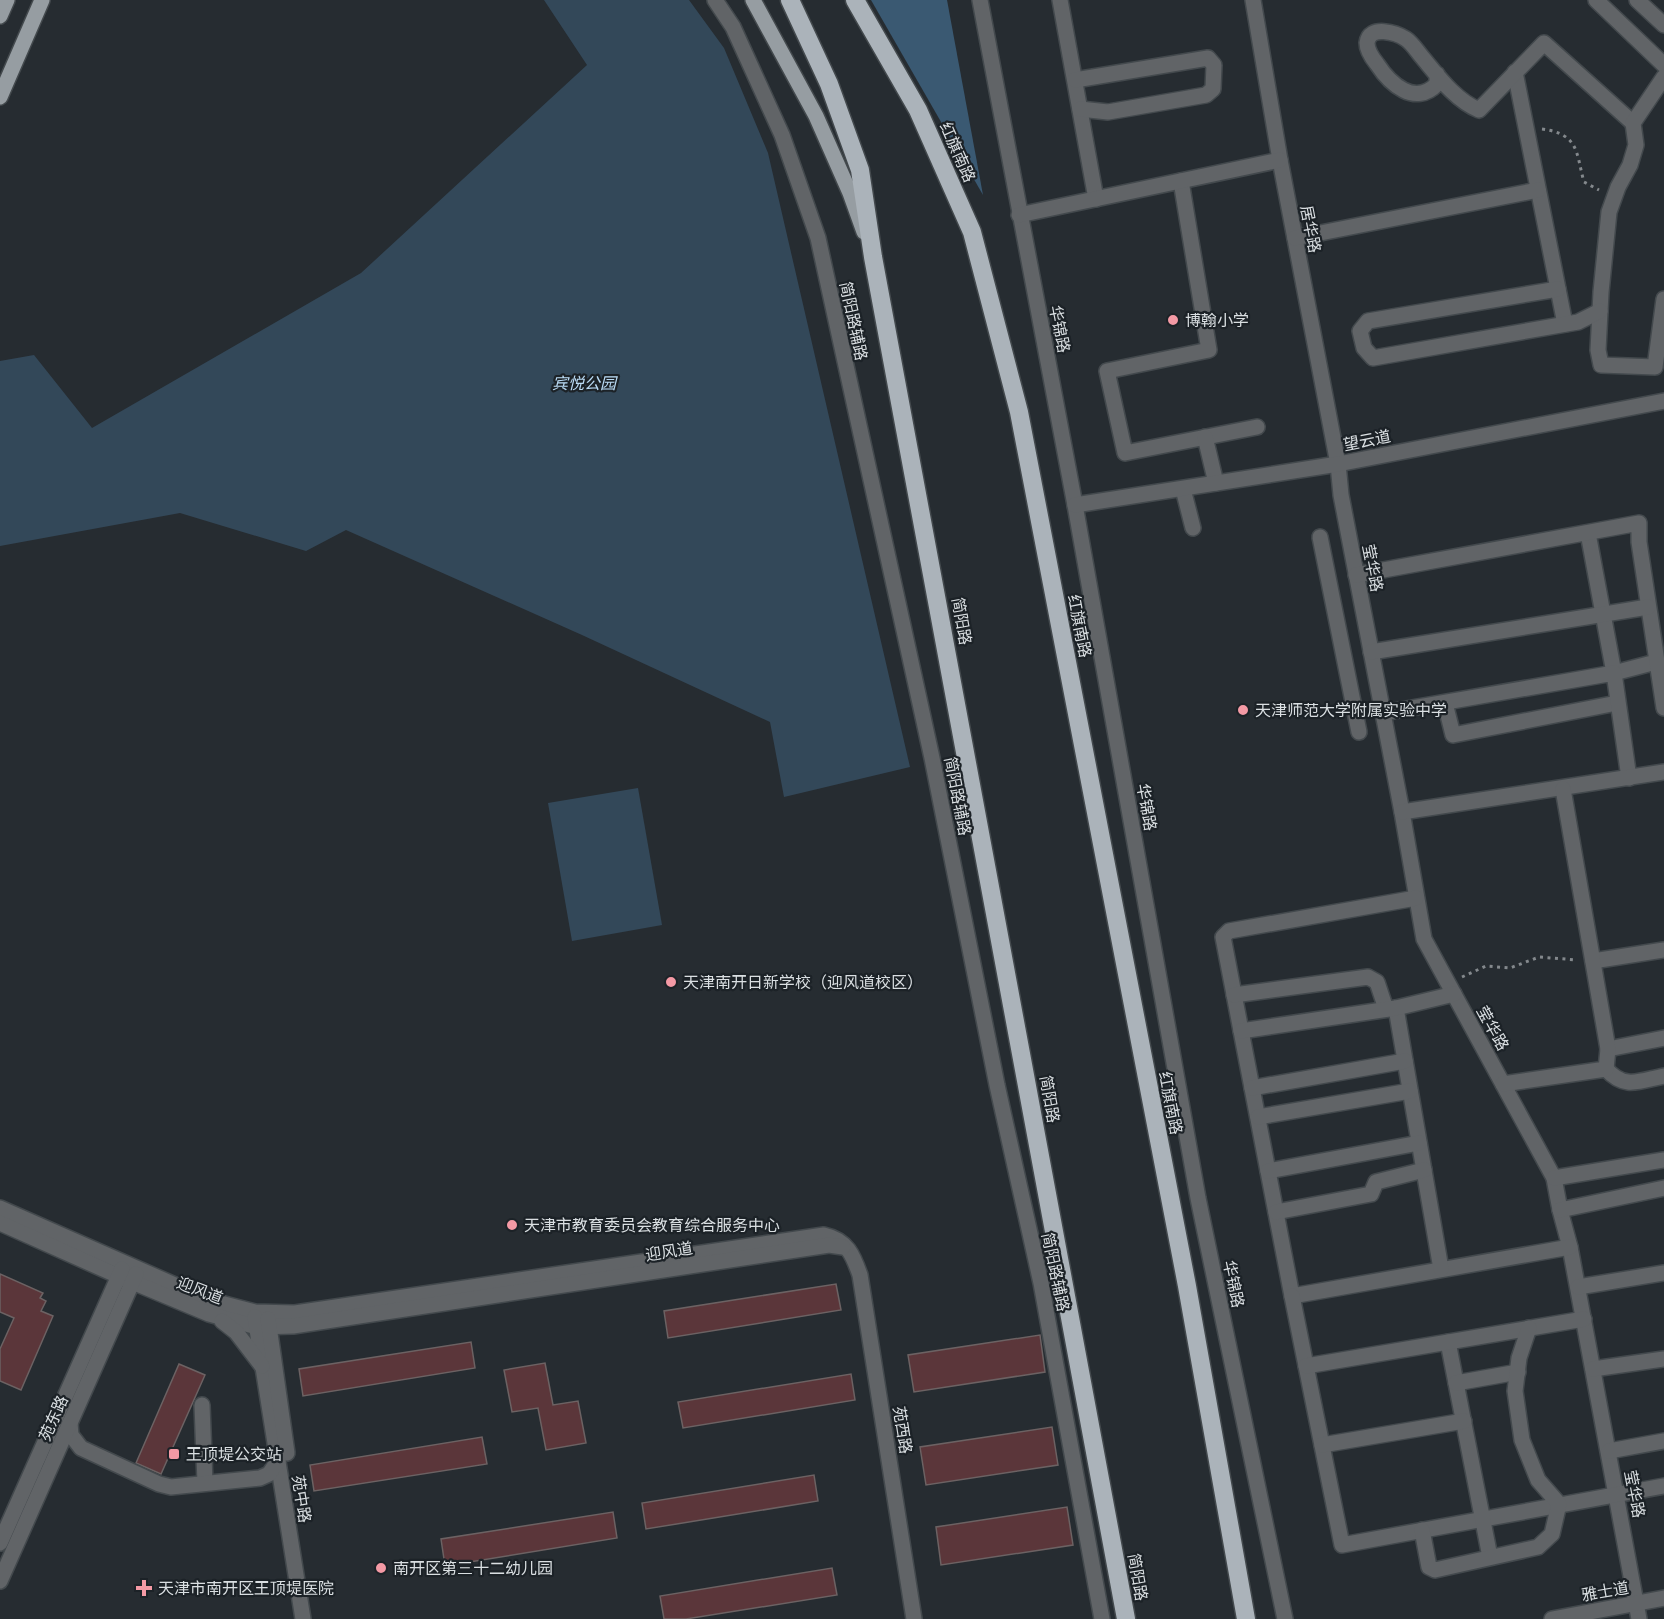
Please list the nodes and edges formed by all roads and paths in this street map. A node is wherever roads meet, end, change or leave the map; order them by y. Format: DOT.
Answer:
graph roads {
  1 [pos="7,0"];
  2 [pos="42,0"];
  3 [pos="715,0"];
  4 [pos="753,0"];
  5 [pos="790,0"];
  6 [pos="855,0"];
  7 [pos="980,0"];
  8 [pos="1060,0"];
  9 [pos="1253,0"];
  10 [pos="1596,0"];
  11 [pos="1637,0"];
  12 [pos="0,16"];
  13 [pos="1664,25"];
  14 [pos="1664,65"];
  15 [pos="1515,72"];
  16 [pos="1437,74"];
  17 [pos="1664,77"];
  18 [pos="1075,80"];
  19 [pos="0,97"];
  20 [pos="1080,109"];
  21 [pos="1633,123"];
  22 [pos="1526,128"];
  23 [pos="1280,160"];
  24 [pos="1181,181"];
  25 [pos="1538,190"];
  26 [pos="1096,199"];
  27 [pos="1614,199"];
  28 [pos="1019,215"];
  29 [pos="1295,238"];
  30 [pos="873,257"];
  31 [pos="1558,289"];
  32 [pos="1664,300"];
  33 [pos="1600,311"];
  34 [pos="1565,324"];
  35 [pos="1664,401"];
  36 [pos="1257,427"];
  37 [pos="1205,437"];
  38 [pos="1338,464"];
  39 [pos="1216,483"];
  40 [pos="1183,489"];
  41 [pos="1076,505"];
  42 [pos="1193,528"];
  43 [pos="1588,533"];
  44 [pos="1320,537"];
  45 [pos="1352,555"];
  46 [pos="1325,559"];
  47 [pos="1356,575"];
  48 [pos="1648,607"];
  49 [pos="1604,614"];
  50 [pos="1371,652"];
  51 [pos="1656,662"];
  52 [pos="1614,673"];
  53 [pos="1445,702"];
  54 [pos="1617,703"];
  55 [pos="1664,708"];
  56 [pos="1383,713"];
  57 [pos="1359,732"];
  58 [pos="1664,772"];
  59 [pos="1629,778"];
  60 [pos="1563,789"];
  61 [pos="1402,812"];
  62 [pos="1416,898"];
  63 [pos="1664,950"];
  64 [pos="1593,961"];
  65 [pos="1451,989"];
  66 [pos="1234,995"];
  67 [pos="1391,1009"];
  68 [pos="1241,1031"];
  69 [pos="1664,1038"];
  70 [pos="1608,1049"];
  71 [pos="1405,1061"];
  72 [pos="1606,1069"];
  73 [pos="1664,1076"];
  74 [pos="1503,1084"];
  75 [pos="1252,1088"];
  76 [pos="1410,1091"];
  77 [pos="1258,1117"];
  78 [pos="1419,1143"];
  79 [pos="1664,1160"];
  80 [pos="1424,1170"];
  81 [pos="1268,1171"];
  82 [pos="1554,1178"];
  83 [pos="1664,1188"];
  84 [pos="0,1208"];
  85 [pos="1560,1210"];
  86 [pos="1276,1212"];
  87 [pos="0,1223"];
  88 [pos="1570,1247"];
  89 [pos="848,1248"];
  90 [pos="1441,1269"];
  91 [pos="1664,1273"];
  92 [pos="126,1274"];
  93 [pos="1578,1287"];
  94 [pos="1292,1296"];
  95 [pos="209,1314"];
  96 [pos="1584,1319"];
  97 [pos="262,1320"];
  98 [pos="1529,1328"];
  99 [pos="1448,1342"];
  100 [pos="1664,1359"];
  101 [pos="1306,1366"];
  102 [pos="264,1368"];
  103 [pos="1593,1369"];
  104 [pos="1518,1372"];
  105 [pos="1456,1383"];
  106 [pos="202,1405"];
  107 [pos="1464,1421"];
  108 [pos="70,1423"];
  109 [pos="1664,1441"];
  110 [pos="1322,1445"];
  111 [pos="1609,1451"];
  112 [pos="278,1461"];
  113 [pos="260,1478"];
  114 [pos="205,1483"];
  115 [pos="1664,1486"];
  116 [pos="282,1487"];
  117 [pos="1617,1493"];
  118 [pos="294,1498"];
  119 [pos="1559,1504"];
  120 [pos="1483,1519"];
  121 [pos="1422,1530"];
  122 [pos="0,1543"];
  123 [pos="1089,1545"];
  124 [pos="1490,1557"];
  125 [pos="0,1581"];
  126 [pos="1664,1598"];
  127 [pos="1664,1608"];
  128 [pos="1637,1612"];
  129 [pos="303,1619"];
  130 [pos="313,1619"];
  131 [pos="914,1619"];
  132 [pos="1102,1619"];
  133 [pos="1112,1619"];
  134 [pos="1126,1619"];
  135 [pos="1246,1619"];
  136 [pos="1285,1619"];
  137 [pos="1552,1619"];
  138 [pos="1605,1619"];
  1 -- 12 [label="main road"];
  2 -- 19 [label="main road"];
  3 -- 123 [label="street, 简阳路辅路"];
  4 -- 30 [label="main road"];
  5 -- 30 [label="highway"];
  6 -- 135 [label="highway, 红旗南路"];
  7 -- 28 [label="street, 华锦路"];
  8 -- 18 [label="street"];
  9 -- 23 [label="street, 居华路"];
  10 -- 14 [label="street"];
  11 -- 13 [label="street"];
  15 -- 16 [label="street"];
  15 -- 21 [label="street"];
  15 -- 22 [label="street"];
  16 -- 16 [label="street"];
  17 -- 21 [label="street"];
  18 -- 20 [label="street"];
  18 -- 20 [label="street"];
  20 -- 26 [label="street"];
  21 -- 27 [label="street"];
  22 -- 25 [label="street"];
  22 -- 27 [label="path"];
  23 -- 24 [label="street"];
  23 -- 29 [label="street, 居华路"];
  24 -- 26 [label="street"];
  24 -- 37 [label="street"];
  25 -- 29 [label="street"];
  25 -- 31 [label="street"];
  26 -- 28 [label="street"];
  27 -- 33 [label="street"];
  28 -- 41 [label="street, 华锦路"];
  29 -- 38 [label="street, 居华路"];
  30 -- 134 [label="highway, 简阳路"];
  31 -- 34 [label="street"];
  31 -- 34 [label="street"];
  32 -- 33 [label="street"];
  33 -- 34 [label="street"];
  35 -- 38 [label="street, 望云道"];
  36 -- 37 [label="street"];
  37 -- 39 [label="street"];
  38 -- 39 [label="street, 望云道"];
  38 -- 45 [label="street, 莹华路"];
  39 -- 40 [label="street, 望云道"];
  40 -- 41 [label="street, 望云道"];
  40 -- 42 [label="street"];
  41 -- 136 [label="street, 华锦路"];
  43 -- 47 [label="street"];
  43 -- 48 [label="street"];
  43 -- 49 [label="street"];
  44 -- 46 [label="street"];
  45 -- 46 [label="street"];
  45 -- 47 [label="street, 莹华路"];
  46 -- 57 [label="street"];
  47 -- 50 [label="street, 莹华路"];
  48 -- 49 [label="street"];
  48 -- 51 [label="street"];
  49 -- 50 [label="street"];
  49 -- 52 [label="street"];
  50 -- 56 [label="street, 莹华路"];
  51 -- 52 [label="street"];
  51 -- 55 [label="street"];
  52 -- 53 [label="street"];
  52 -- 54 [label="street"];
  53 -- 54 [label="street"];
  53 -- 56 [label="street"];
  54 -- 59 [label="street"];
  56 -- 61 [label="street, 莹华路"];
  58 -- 59 [label="street"];
  59 -- 60 [label="street"];
  60 -- 61 [label="street"];
  60 -- 64 [label="street"];
  61 -- 62 [label="street, 莹华路"];
  62 -- 65 [label="street, 莹华路"];
  62 -- 66 [label="street"];
  63 -- 64 [label="street"];
  64 -- 65 [label="path"];
  64 -- 70 [label="street"];
  65 -- 67 [label="street"];
  65 -- 74 [label="street, 莹华路"];
  66 -- 67 [label="street"];
  66 -- 68 [label="street"];
  67 -- 68 [label="street"];
  67 -- 71 [label="street"];
  68 -- 75 [label="street"];
  69 -- 70 [label="street"];
  70 -- 72 [label="street"];
  71 -- 75 [label="street"];
  71 -- 76 [label="street"];
  72 -- 73 [label="street"];
  72 -- 74 [label="street"];
  74 -- 82 [label="street, 莹华路"];
  75 -- 77 [label="street"];
  76 -- 77 [label="street"];
  76 -- 78 [label="street"];
  77 -- 81 [label="street"];
  78 -- 80 [label="street"];
  78 -- 81 [label="street"];
  79 -- 82 [label="street"];
  80 -- 86 [label="street"];
  80 -- 90 [label="street"];
  81 -- 86 [label="street"];
  82 -- 85 [label="street, 莹华路"];
  83 -- 85 [label="street"];
  84 -- 92 [label="street, 迎风道"];
  85 -- 88 [label="street, 莹华路"];
  86 -- 94 [label="street"];
  87 -- 92 [label="street, 迎风道"];
  88 -- 90 [label="street"];
  88 -- 93 [label="street, 莹华路"];
  89 -- 97 [label="street, 迎风道"];
  89 -- 131 [label="street, 苑西路"];
  90 -- 94 [label="street"];
  91 -- 93 [label="street"];
  92 -- 95 [label="street, 迎风道"];
  92 -- 97 [label="street, 迎风道"];
  92 -- 108 [label="street, 苑东路"];
  92 -- 122 [label="street, 苑东路"];
  93 -- 96 [label="street, 莹华路"];
  94 -- 101 [label="street"];
  95 -- 97 [label="street, 迎风道"];
  95 -- 102 [label="street"];
  96 -- 98 [label="street"];
  96 -- 103 [label="street, 莹华路"];
  97 -- 102 [label="street, 苑中路"];
  97 -- 118 [label="street, 苑中路"];
  98 -- 99 [label="street"];
  98 -- 104 [label="street"];
  99 -- 101 [label="street"];
  99 -- 105 [label="street"];
  100 -- 103 [label="street"];
  101 -- 110 [label="street"];
  102 -- 112 [label="street, 苑中路"];
  103 -- 111 [label="street, 莹华路"];
  104 -- 105 [label="street"];
  104 -- 119 [label="street"];
  105 -- 107 [label="street"];
  106 -- 114 [label="street"];
  107 -- 110 [label="street"];
  107 -- 120 [label="street"];
  108 -- 114 [label="street"];
  108 -- 125 [label="street, 苑东路"];
  109 -- 111 [label="street"];
  110 -- 121 [label="street"];
  111 -- 117 [label="street, 莹华路"];
  112 -- 113 [label="street"];
  112 -- 116 [label="street, 苑中路"];
  113 -- 114 [label="street"];
  113 -- 116 [label="street"];
  115 -- 117 [label="street"];
  116 -- 118 [label="street"];
  116 -- 129 [label="street, 苑中路"];
  117 -- 119 [label="street"];
  117 -- 128 [label="street, 莹华路"];
  118 -- 130 [label="street, 苑中路"];
  119 -- 120 [label="street"];
  119 -- 124 [label="street"];
  120 -- 121 [label="street"];
  120 -- 124 [label="street"];
  121 -- 124 [label="street"];
  123 -- 132 [label="street, 简阳路辅路"];
  123 -- 133 [label="street"];
  126 -- 128 [label="street, 雅士道"];
  127 -- 128 [label="street, 雅士道"];
  128 -- 137 [label="street, 雅士道"];
  128 -- 138 [label="street, 雅士道"];
}
